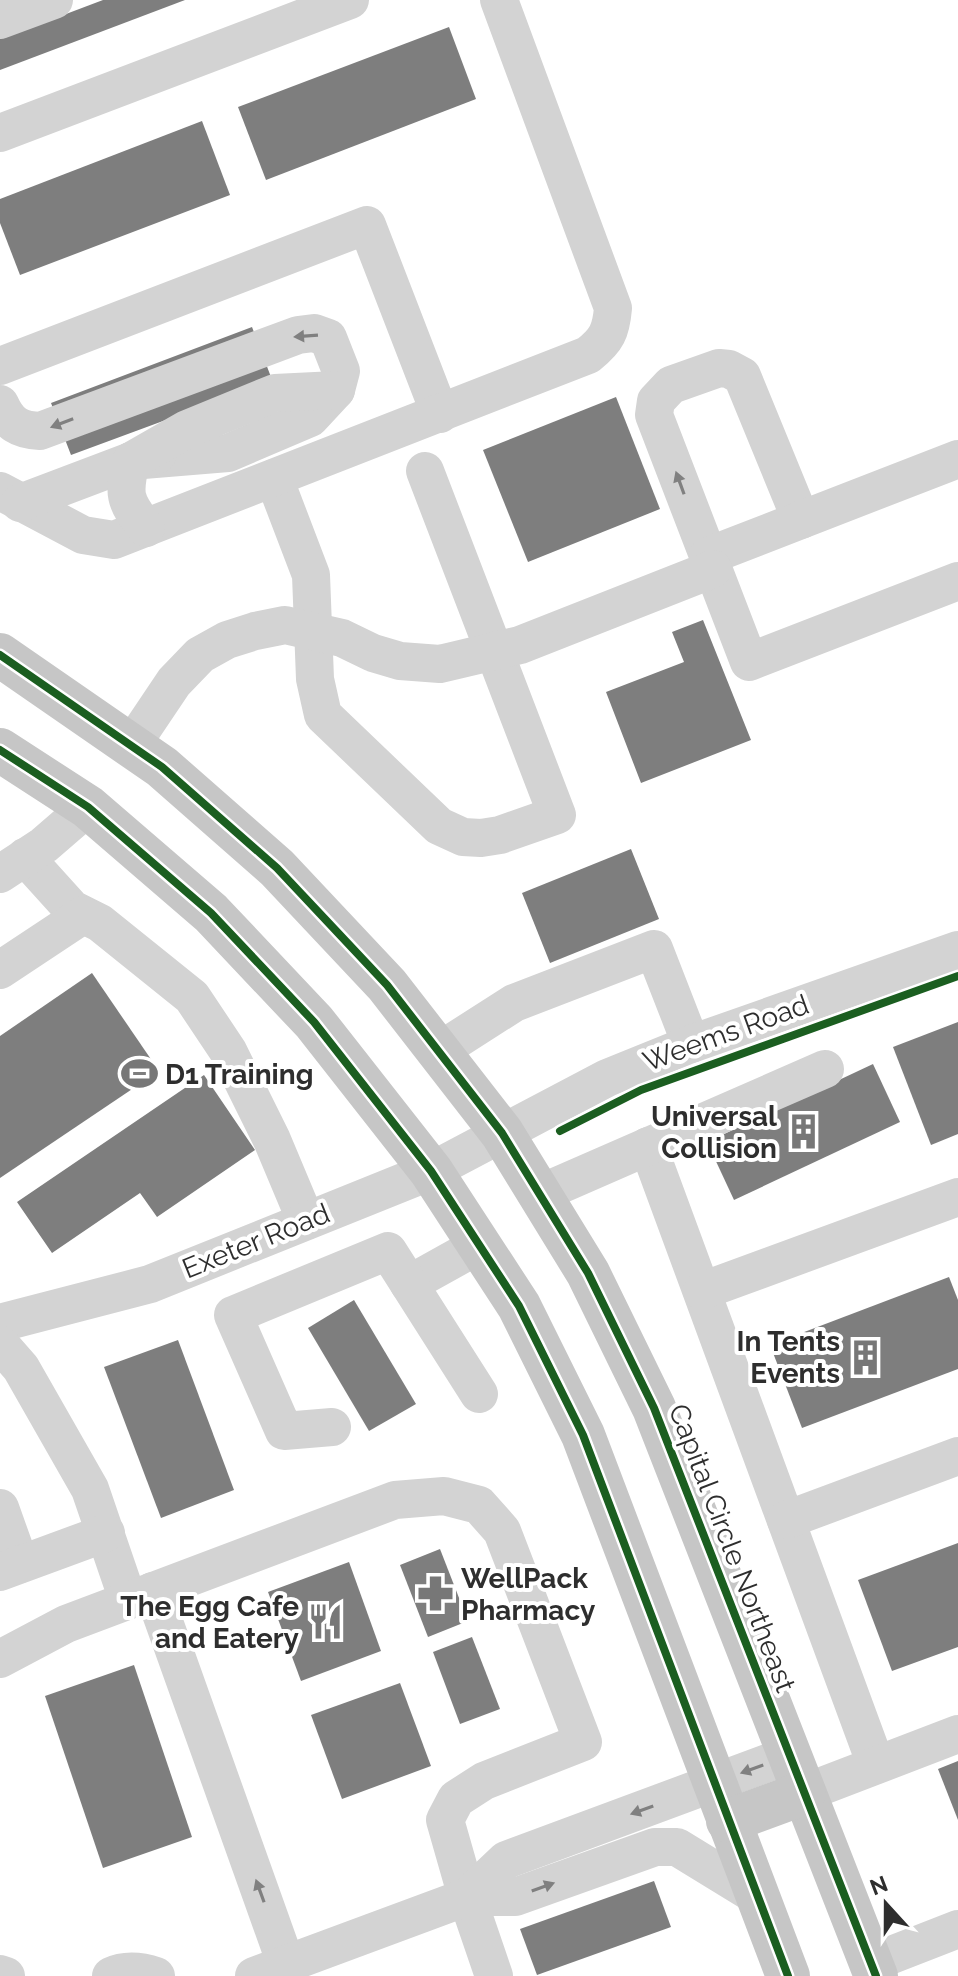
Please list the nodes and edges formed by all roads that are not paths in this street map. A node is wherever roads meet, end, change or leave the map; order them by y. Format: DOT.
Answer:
graph roads {
  1 [pos="54,0"];
  2 [pos="350,0"];
  3 [pos="499,0"];
  4 [pos="0,20"];
  5 [pos="0,133"];
  6 [pos="0,366"];
  7 [pos="336,390"];
  8 [pos="0,404"];
  9 [pos="440,414"];
  10 [pos="368,442"];
  11 [pos="958,459"];
  12 [pos="131,461"];
  13 [pos="425,471"];
  14 [pos="274,478"];
  15 [pos="10,497"];
  16 [pos="801,520"];
  17 [pos="146,528"];
  18 [pos="710,563"];
  19 [pos="958,581"];
  20 [pos="312,632"];
  21 [pos="494,651"];
  22 [pos="0,655"];
  23 [pos="131,746"];
  24 [pos="0,750"];
  25 [pos="88,807"];
  26 [pos="13,865"];
  27 [pos="83,915"];
  28 [pos="958,950"];
  29 [pos="0,970"];
  30 [pos="691,1044"];
  31 [pos="439,1051"];
  32 [pos="825,1069"];
  33 [pos="502,1133"];
  34 [pos="648,1146"];
  35 [pos="431,1171"];
  36 [pos="539,1194"];
  37 [pos="958,1197"];
  38 [pos="306,1221"];
  39 [pos="479,1245"];
  40 [pos="240,1248"];
  41 [pos="409,1284"];
  42 [pos="702,1291"];
  43 [pos="262,1302"];
  44 [pos="0,1323"];
  45 [pos="0,1344"];
  46 [pos="479,1394"];
  47 [pos="332,1427"];
  48 [pos="958,1456"];
  49 [pos="0,1508"];
  50 [pos="786,1520"];
  51 [pos="106,1533"];
  52 [pos="10,1568"];
  53 [pos="141,1596"];
  54 [pos="0,1659"];
  55 [pos="958,1734"];
  56 [pos="876,1765"];
  57 [pos="797,1774"];
  58 [pos="721,1802"];
  59 [pos="757,1896"];
  60 [pos="467,1897"];
  61 [pos="958,1929"];
  62 [pos="873,1969"];
  63 [pos="270,1970"];
  64 [pos="0,1974"];
  65 [pos="6,1976"];
  66 [pos="111,1976"];
  67 [pos="156,1976"];
  68 [pos="494,1976"];
  69 [pos="788,1976"];
  1 -- 4 [label="street"];
  2 -- 5 [label="street"];
  3 -- 9 [label="street"];
  6 -- 9 [label="street"];
  7 -- 8 [label="street, one-way"];
  7 -- 10 [label="street"];
  7 -- 12 [label="street"];
  9 -- 10 [label="street"];
  10 -- 14 [label="street"];
  11 -- 16 [label="street"];
  12 -- 15 [label="street"];
  12 -- 17 [label="street"];
  13 -- 21 [label="street"];
  14 -- 17 [label="street"];
  14 -- 20 [label="street"];
  15 -- 17 [label="street"];
  16 -- 18 [label="street"];
  18 -- 16 [label="street, one-way"];
  18 -- 19 [label="street"];
  18 -- 21 [label="street"];
  20 -- 21 [label="street"];
  20 -- 21 [label="street"];
  20 -- 23 [label="street"];
  22 -- 23 [label="main road, Capital Circle Northeast"];
  23 -- 31 [label="main road, Capital Circle Northeast"];
  24 -- 25 [label="main road"];
  25 -- 26 [label="street"];
  25 -- 35 [label="main road"];
  26 -- 27 [label="street"];
  27 -- 29 [label="street"];
  27 -- 38 [label="street"];
  28 -- 30 [label="street, Weems Road"];
  30 -- 31 [label="street"];
  30 -- 33 [label="street, Weems Road"];
  31 -- 33 [label="main road, Capital Circle Northeast"];
  32 -- 34 [label="street"];
  33 -- 35 [label="street, Exeter Road"];
  33 -- 36 [label="main road, Capital Circle Northeast"];
  34 -- 36 [label="street"];
  34 -- 42 [label="street"];
  35 -- 38 [label="street, Exeter Road"];
  35 -- 39 [label="main road"];
  57 -- 36 [label="main road, Capital Circle Northeast, one-way"];
  37 -- 42 [label="street"];
  38 -- 40 [label="street, Exeter Road"];
  39 -- 41 [label="street"];
  39 -- 58 [label="main road"];
  40 -- 43 [label="street"];
  40 -- 44 [label="street, Exeter Road"];
  41 -- 43 [label="street"];
  41 -- 46 [label="street"];
  42 -- 50 [label="street"];
  43 -- 47 [label="street"];
  45 -- 51 [label="street"];
  48 -- 50 [label="street"];
  49 -- 52 [label="street"];
  50 -- 56 [label="street"];
  51 -- 52 [label="street"];
  51 -- 53 [label="street"];
  53 -- 54 [label="street"];
  53 -- 60 [label="street"];
  63 -- 53 [label="street, one-way"];
  55 -- 56 [label="street"];
  56 -- 57 [label="street"];
  57 -- 58 [label="main road"];
  57 -- 62 [label="main road, Capital Circle Northeast"];
  58 -- 59 [label="main road"];
  58 -- 60 [label="street, one-way"];
  60 -- 59 [label="street, one-way"];
  59 -- 69 [label="main road"];
  60 -- 63 [label="street"];
  60 -- 68 [label="street"];
  61 -- 62 [label="street"];
  64 -- 65 [label="street"];
  66 -- 67 [label="street"];
}
